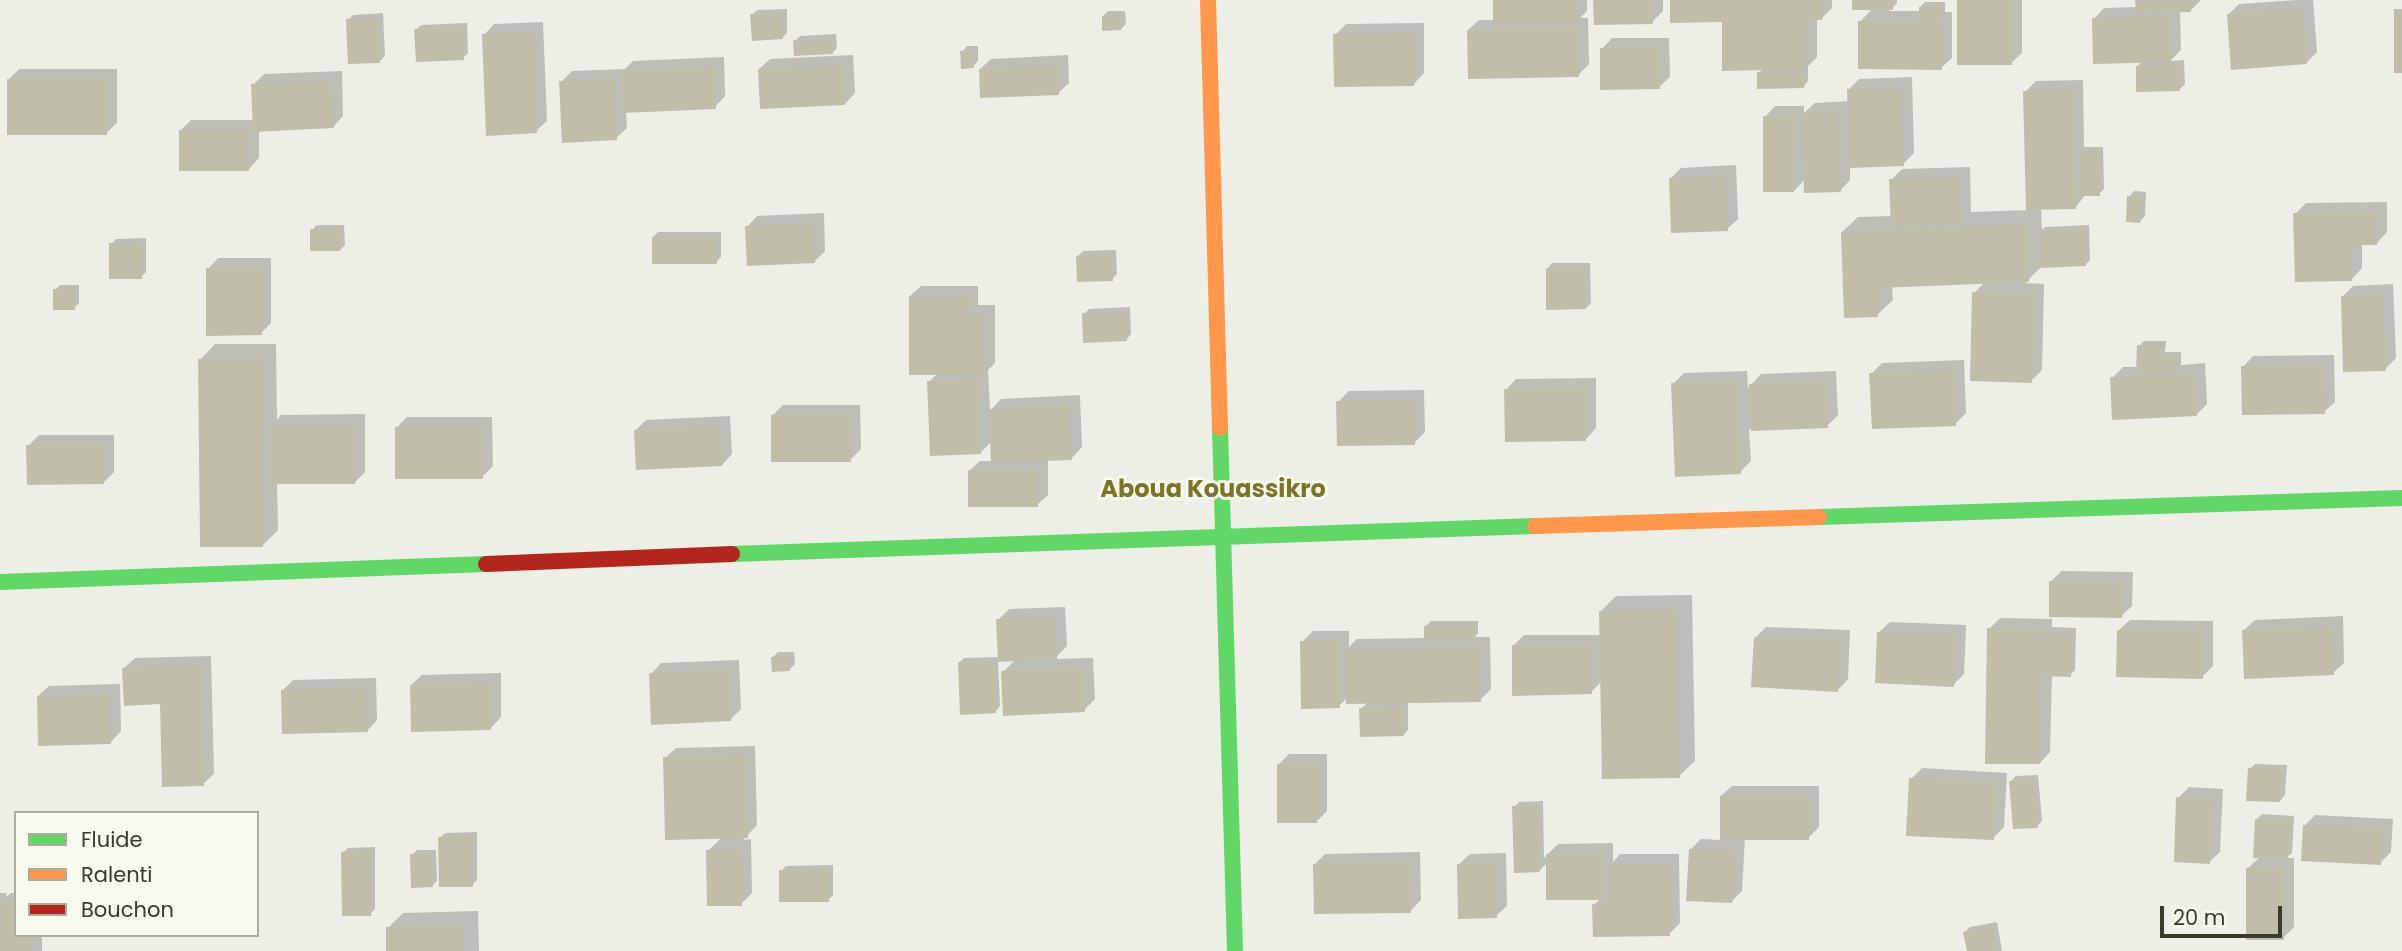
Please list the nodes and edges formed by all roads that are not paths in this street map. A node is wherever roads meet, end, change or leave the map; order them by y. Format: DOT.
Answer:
graph roads {
  1 [pos="1208,0"];
  2 [pos="2402,498"];
  3 [pos="1223,536"];
  4 [pos="0,582"];
  5 [pos="1235,951"];
  1 -- 3 [label="street"];
  2 -- 3 [label="street"];
  3 -- 4 [label="street"];
  3 -- 5 [label="street"];
}
